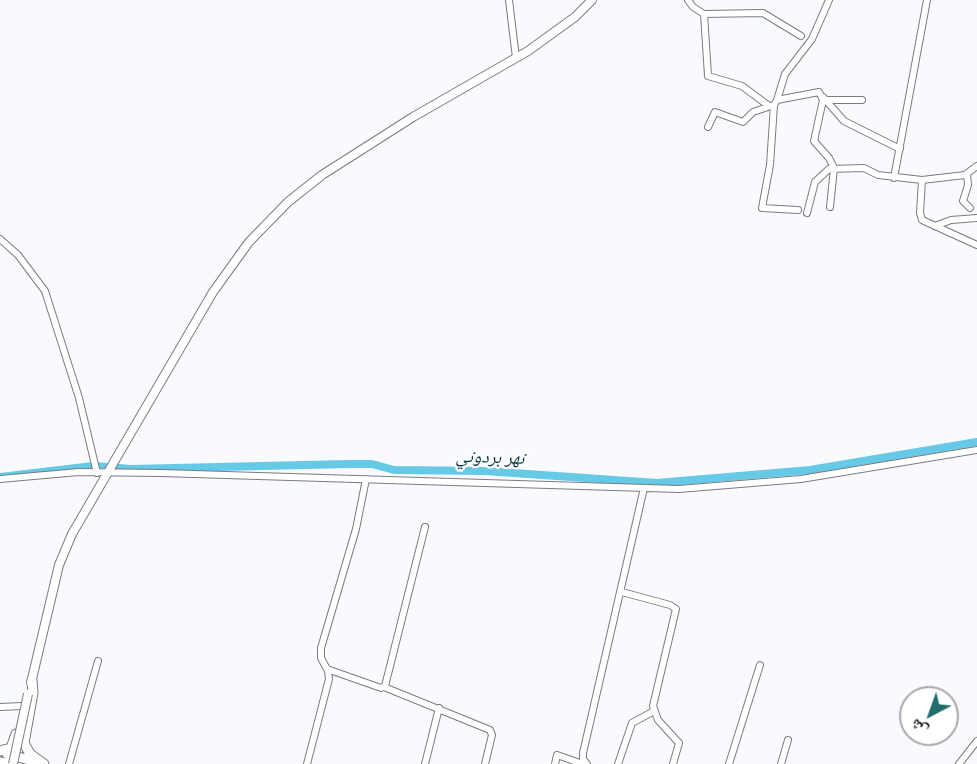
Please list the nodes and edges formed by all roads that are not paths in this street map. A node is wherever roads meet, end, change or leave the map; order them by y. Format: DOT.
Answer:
graph roads {
  1 [pos="509,0"];
  2 [pos="592,0"];
  3 [pos="688,0"];
  4 [pos="829,0"];
  5 [pos="927,0"];
  6 [pos="704,14"];
  7 [pos="801,36"];
  8 [pos="516,58"];
  9 [pos="825,98"];
  10 [pos="862,100"];
  11 [pos="773,104"];
  12 [pos="708,127"];
  13 [pos="900,149"];
  14 [pos="977,166"];
  15 [pos="834,168"];
  16 [pos="967,174"];
  17 [pos="894,178"];
  18 [pos="922,180"];
  19 [pos="830,207"];
  20 [pos="970,208"];
  21 [pos="798,210"];
  22 [pos="807,213"];
  23 [pos="977,218"];
  24 [pos="934,226"];
  25 [pos="0,238"];
  26 [pos="977,244"];
  27 [pos="977,450"];
  28 [pos="97,467"];
  29 [pos="108,473"];
  30 [pos="0,479"];
  31 [pos="366,479"];
  32 [pos="644,488"];
  33 [pos="425,527"];
  34 [pos="622,592"];
  35 [pos="98,661"];
  36 [pos="760,666"];
  37 [pos="327,669"];
  38 [pos="32,680"];
  39 [pos="384,687"];
  40 [pos="22,706"];
  41 [pos="0,707"];
  42 [pos="439,708"];
  43 [pos="654,711"];
  44 [pos="788,740"];
  45 [pos="977,741"];
  46 [pos="0,752"];
  47 [pos="0,762"];
  48 [pos="12,764"];
  49 [pos="45,764"];
  50 [pos="69,764"];
  51 [pos="307,764"];
  52 [pos="425,764"];
  53 [pos="485,764"];
  54 [pos="555,764"];
  55 [pos="583,764"];
  56 [pos="587,764"];
  57 [pos="618,764"];
  58 [pos="673,764"];
  59 [pos="729,764"];
  60 [pos="781,764"];
  61 [pos="959,764"];
  1 -- 8 [label="street"];
  2 -- 8 [label="main road"];
  3 -- 6 [label="street"];
  4 -- 11 [label="street"];
  5 -- 13 [label="street"];
  6 -- 7 [label="street"];
  6 -- 11 [label="street"];
  8 -- 29 [label="main road"];
  9 -- 10 [label="street"];
  9 -- 11 [label="street"];
  9 -- 13 [label="street"];
  9 -- 15 [label="street"];
  11 -- 12 [label="street"];
  11 -- 21 [label="street"];
  13 -- 17 [label="street"];
  14 -- 16 [label="street"];
  15 -- 17 [label="street"];
  15 -- 19 [label="street"];
  15 -- 22 [label="street"];
  16 -- 18 [label="street"];
  16 -- 20 [label="street"];
  17 -- 18 [label="street"];
  18 -- 24 [label="street"];
  23 -- 24 [label="street"];
  24 -- 26 [label="street"];
  25 -- 28 [label="street"];
  27 -- 32 [label="street"];
  28 -- 29 [label="street"];
  28 -- 30 [label="street"];
  29 -- 31 [label="street"];
  29 -- 38 [label="main road"];
  31 -- 32 [label="street"];
  31 -- 37 [label="street"];
  32 -- 34 [label="street"];
  33 -- 39 [label="street"];
  34 -- 43 [label="street"];
  34 -- 56 [label="street"];
  35 -- 50 [label="street"];
  36 -- 59 [label="street"];
  37 -- 39 [label="street"];
  37 -- 51 [label="street"];
  38 -- 40 [label="highway"];
  38 -- 48 [label="main road, bridge"];
  38 -- 49 [label="highway"];
  39 -- 42 [label="street"];
  40 -- 41 [label="street"];
  40 -- 46 [label="highway"];
  42 -- 52 [label="street"];
  42 -- 53 [label="street"];
  43 -- 57 [label="street"];
  43 -- 58 [label="street"];
  44 -- 60 [label="street"];
  45 -- 61 [label="street"];
  46 -- 49 [label="highway"];
  47 -- 48 [label="highway"];
  54 -- 55 [label="street"];
}
